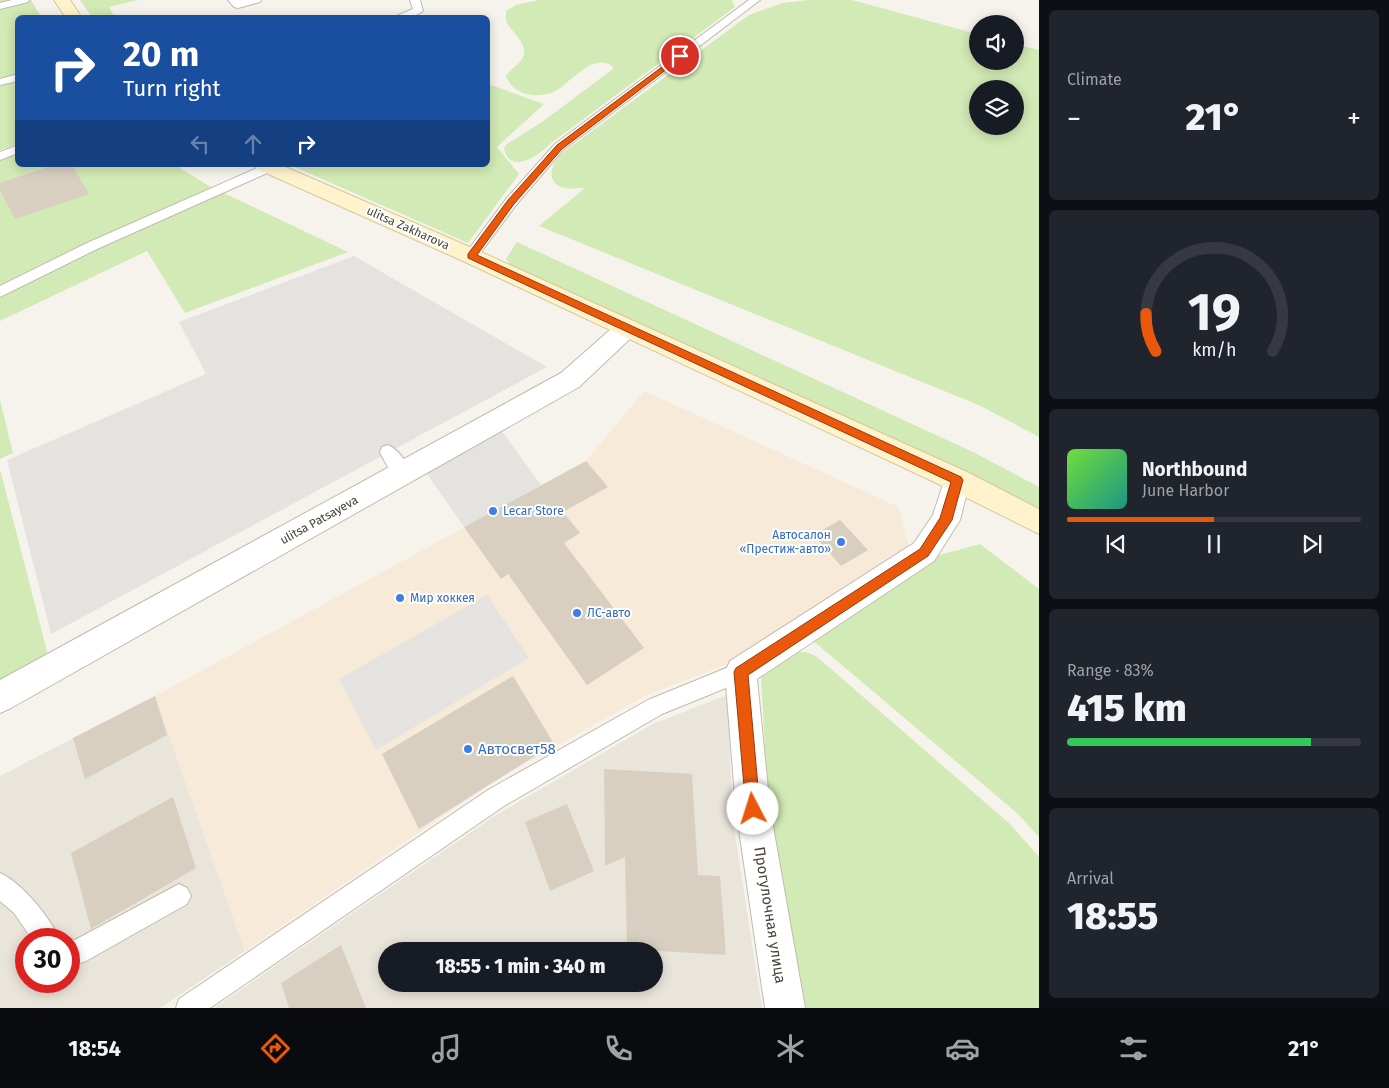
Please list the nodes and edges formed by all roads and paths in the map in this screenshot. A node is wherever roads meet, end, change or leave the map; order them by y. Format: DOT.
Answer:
graph roads {
  1 [pos="24,0"];
  2 [pos="62,0"];
  3 [pos="233,0"];
  4 [pos="256,0"];
  5 [pos="415,0"];
  6 [pos="755,0"];
  7 [pos="0,6"];
  8 [pos="422,14"];
  9 [pos="72,15"];
  10 [pos="15,78"];
  11 [pos="0,82"];
  12 [pos="15,150"];
  13 [pos="0,156"];
  14 [pos="265,167"];
  15 [pos="269,167"];
  16 [pos="471,256"];
  17 [pos="0,292"];
  18 [pos="627,328"];
  19 [pos="957,480"];
  20 [pos="1039,522"];
  21 [pos="741,672"];
  22 [pos="0,697"];
  23 [pos="0,884"];
  24 [pos="178,896"];
  25 [pos="39,928"];
  26 [pos="80,950"];
  27 [pos="188,1008"];
  28 [pos="785,1008"];
  1 -- 7 [label="lane"];
  2 -- 9 [label="main road"];
  3 -- 4 [label="lane"];
  5 -- 8 [label="lane"];
  6 -- 16 [label="lane"];
  10 -- 11 [label="lane"];
  12 -- 13 [label="lane"];
  14 -- 17 [label="lane"];
  15 -- 16 [label="main road, ulitsa Zakharova"];
  16 -- 18 [label="main road, ulitsa Zakharova"];
  18 -- 19 [label="main road, ulitsa Zakharova"];
  18 -- 22 [label="street, ulitsa Patsayeva"];
  19 -- 20 [label="main road, ulitsa Zakharova"];
  19 -- 21 [label="street"];
  21 -- 27 [label="lane"];
  21 -- 28 [label="street, Прогулочная улица"];
  23 -- 25 [label="lane"];
  24 -- 26 [label="lane"];
}
